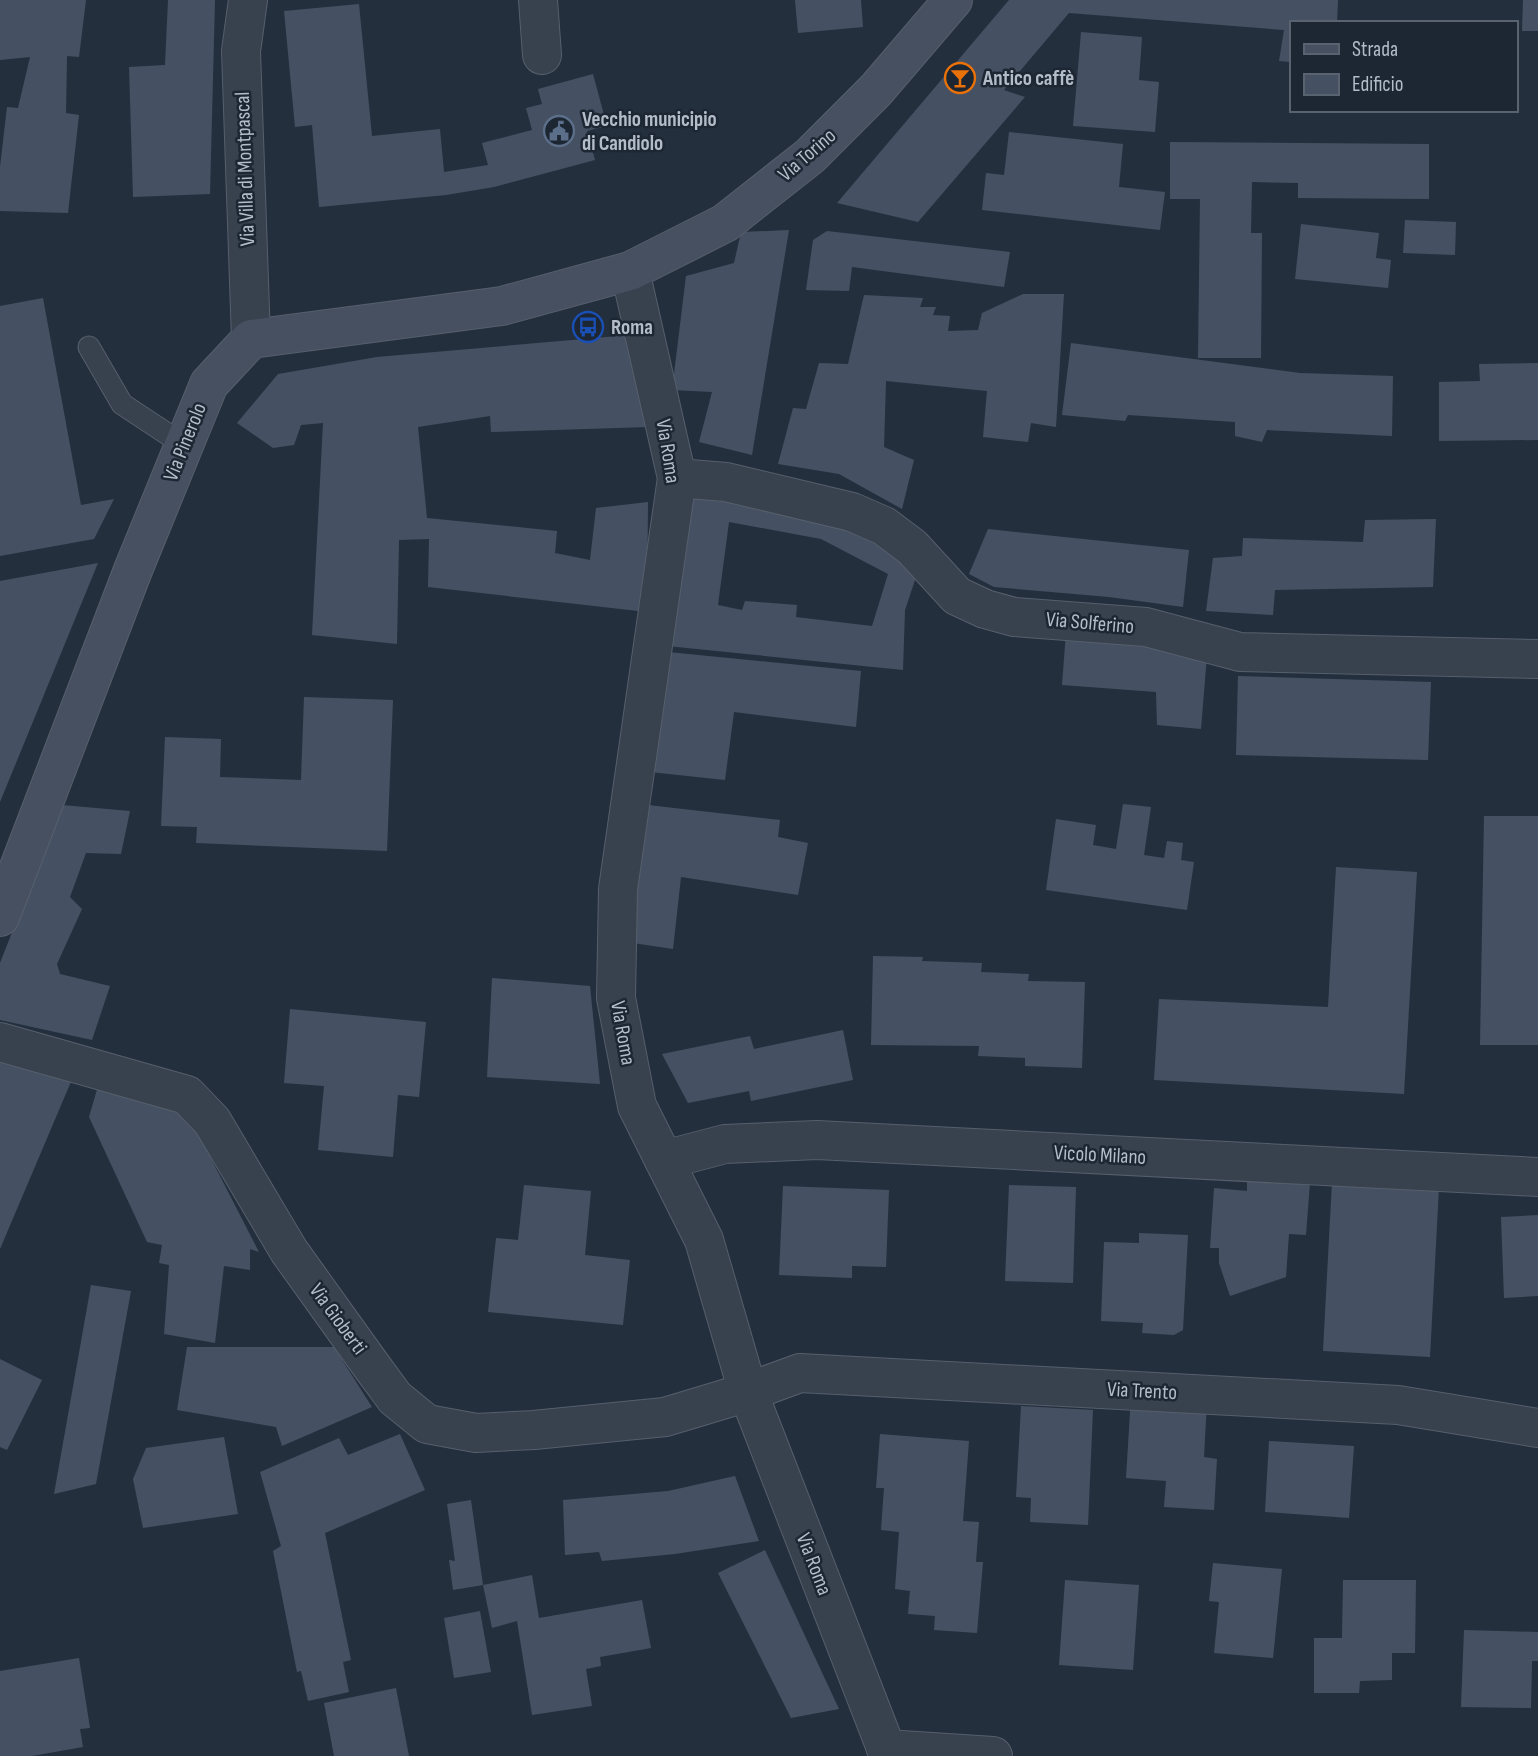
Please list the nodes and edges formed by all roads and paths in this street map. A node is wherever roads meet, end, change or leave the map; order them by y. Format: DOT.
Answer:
graph roads {
  1 [pos="248,0"];
  2 [pos="538,0"];
  3 [pos="953,0"];
  4 [pos="542,55"];
  5 [pos="630,271"];
  6 [pos="251,339"];
  7 [pos="89,347"];
  8 [pos="184,445"];
  9 [pos="677,478"];
  10 [pos="1538,659"];
  11 [pos="0,917"];
  12 [pos="0,1042"];
  13 [pos="664,1160"];
  14 [pos="1538,1177"];
  15 [pos="748,1392"];
  16 [pos="1538,1428"];
  17 [pos="887,1753"];
  18 [pos="993,1756"];
  1 -- 6 [label="street, Via Villa di Montpascal"];
  2 -- 4 [label="street"];
  3 -- 5 [label="main road, Via Torino"];
  5 -- 6 [label="main road"];
  5 -- 9 [label="street, Via Roma"];
  6 -- 8 [label="main road, Via Pinerolo"];
  7 -- 8 [label="lane"];
  8 -- 11 [label="main road, Via Pinerolo"];
  9 -- 10 [label="street, Via Solferino"];
  9 -- 13 [label="street, Via Roma"];
  12 -- 15 [label="street, Via Gioberti"];
  13 -- 14 [label="street, Vicolo Milano"];
  13 -- 15 [label="street, Via Roma"];
  15 -- 16 [label="street, Via Trento"];
  15 -- 17 [label="street, Via Roma"];
  17 -- 18 [label="street"];
}
